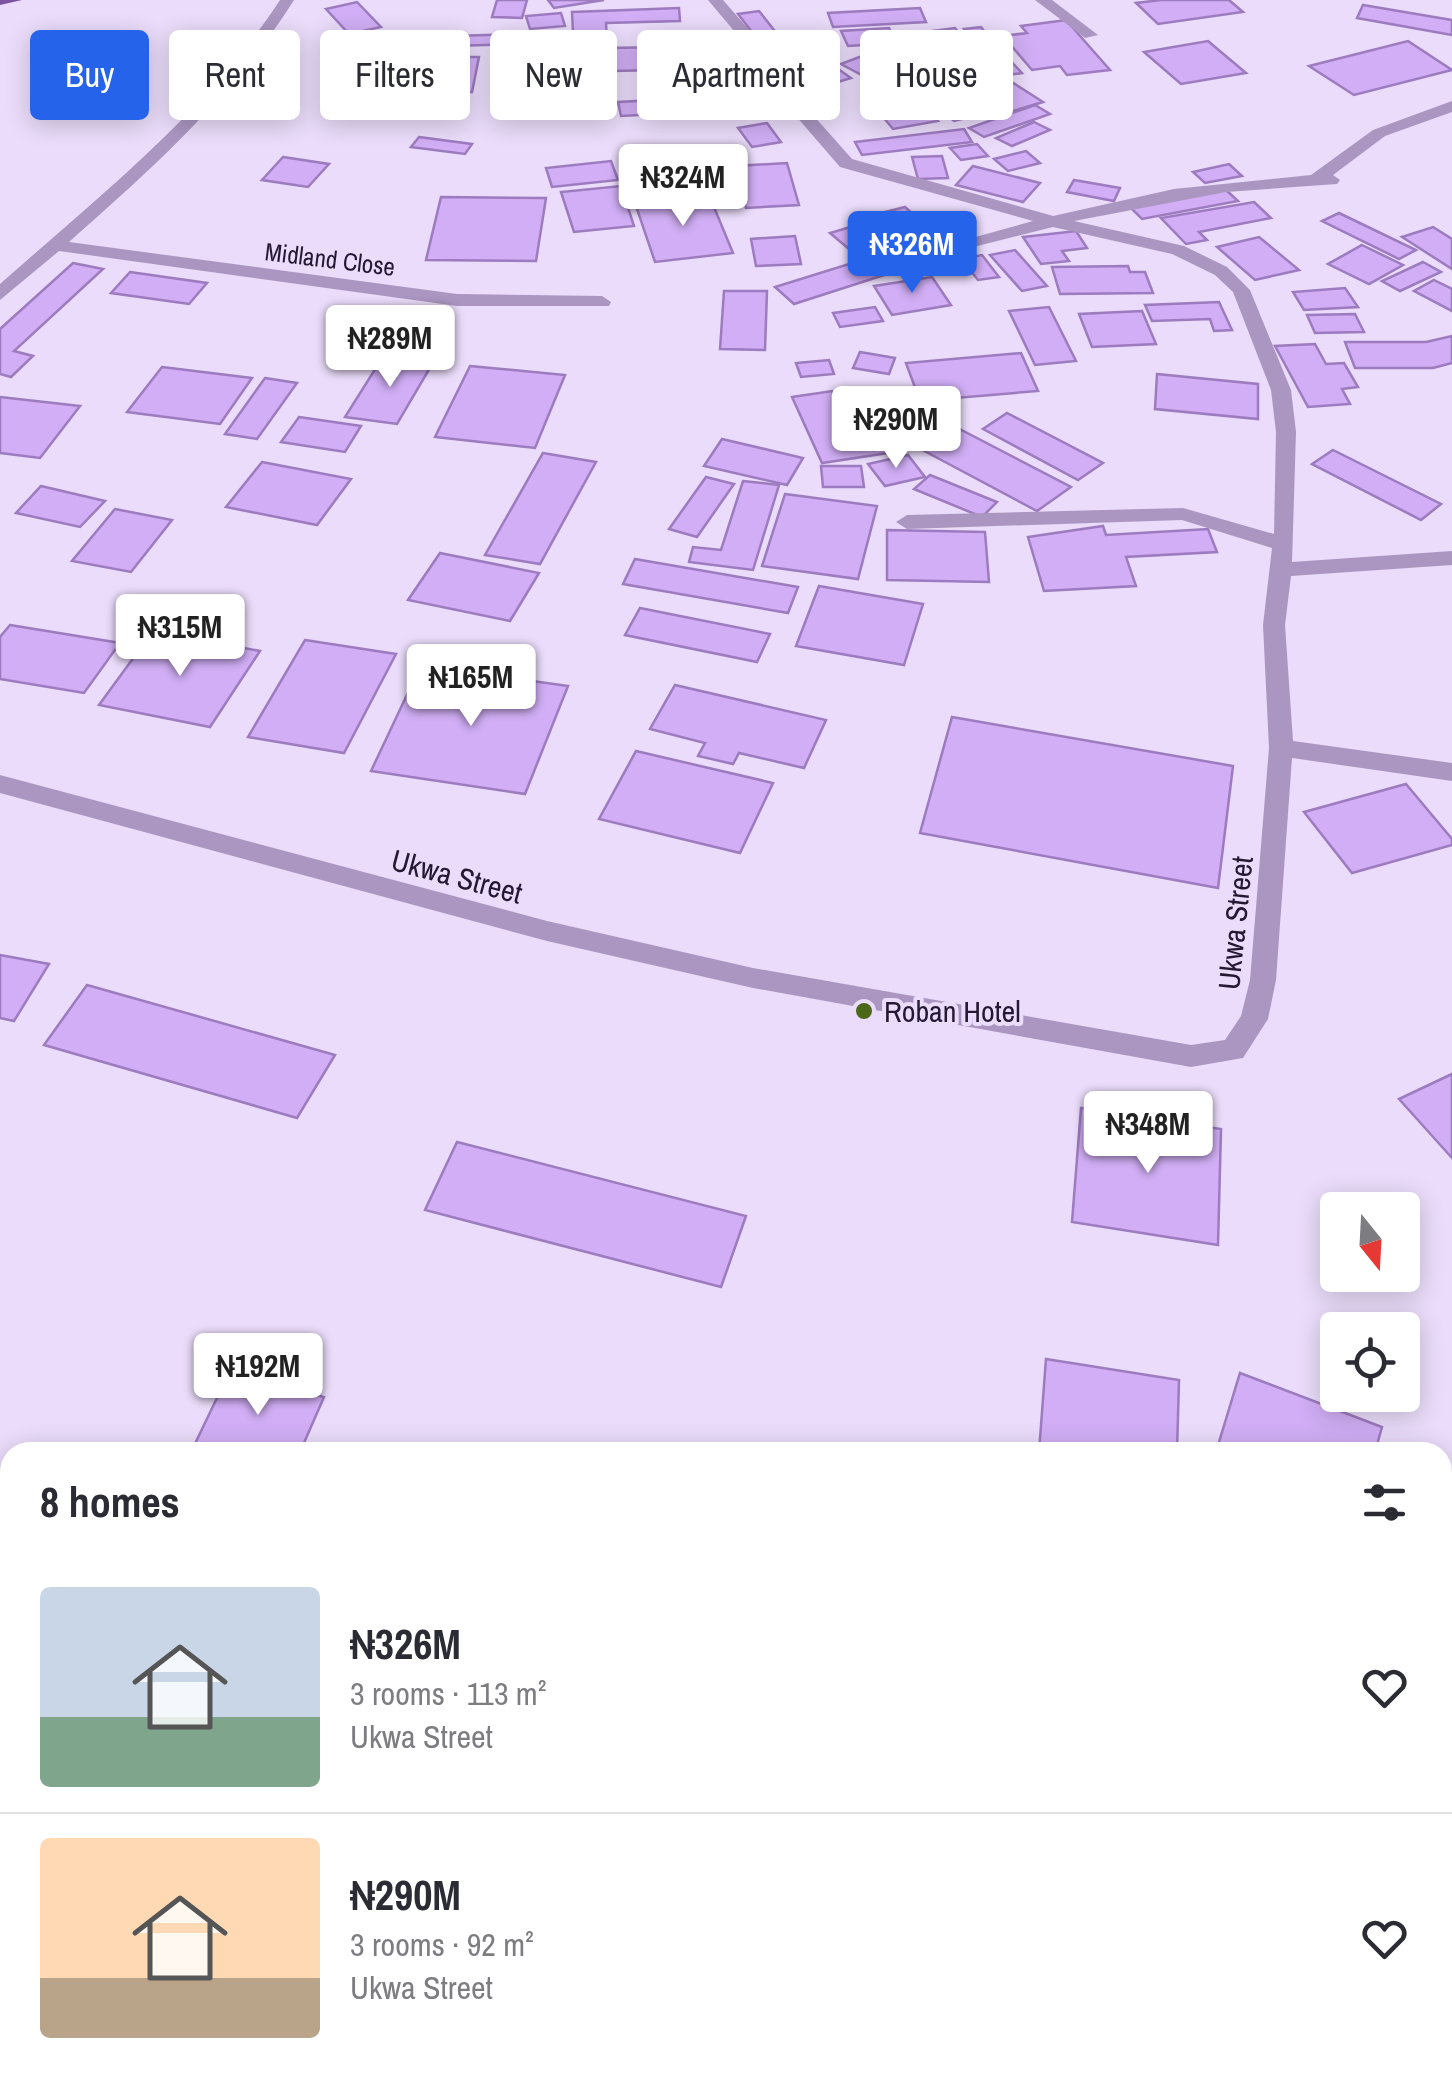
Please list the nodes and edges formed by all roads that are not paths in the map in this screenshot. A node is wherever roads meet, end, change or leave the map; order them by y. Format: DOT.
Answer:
graph roads {
  1 [pos="15,0"];
  2 [pos="287,0"];
  3 [pos="715,0"];
  4 [pos="1042,0"];
  5 [pos="0,1"];
  6 [pos="1090,34"];
  7 [pos="1452,106"];
  8 [pos="1052,220"];
  9 [pos="54,244"];
  10 [pos="920,258"];
  11 [pos="0,294"];
  12 [pos="602,302"];
  13 [pos="907,522"];
  14 [pos="1284,544"];
  15 [pos="1452,558"];
  16 [pos="1280,570"];
  17 [pos="1281,748"];
  18 [pos="1452,772"];
  19 [pos="0,784"];
  1 -- 5 [label="main road"];
  2 -- 9 [label="street"];
  3 -- 8 [label="street, Ukwa Street"];
  4 -- 6 [label="street"];
  7 -- 8 [label="street"];
  8 -- 10 [label="street"];
  8 -- 14 [label="street, Ukwa Street"];
  9 -- 11 [label="street"];
  9 -- 12 [label="street, Midland Close"];
  13 -- 14 [label="street"];
  14 -- 16 [label="street, Ukwa Street"];
  15 -- 16 [label="street"];
  16 -- 17 [label="street, Ukwa Street"];
  17 -- 18 [label="street"];
  17 -- 19 [label="street, Ukwa Street"];
}
